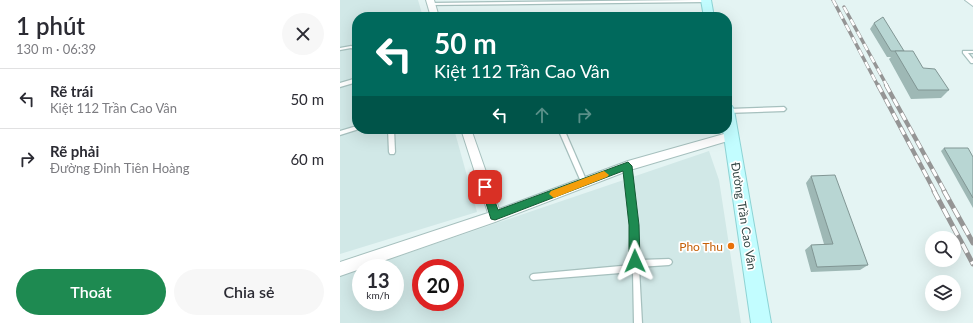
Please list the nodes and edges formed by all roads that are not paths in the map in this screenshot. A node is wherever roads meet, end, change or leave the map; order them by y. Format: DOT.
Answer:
graph roads {
  1 [pos="970,0"];
  2 [pos="706,1"];
  3 [pos="431,2"];
  4 [pos="973,3"];
  5 [pos="434,12"];
  6 [pos="708,12"];
  7 [pos="352,48"];
  8 [pos="340,49"];
  9 [pos="973,52"];
  10 [pos="973,62"];
  11 [pos="352,81"];
  12 [pos="340,84"];
  13 [pos="784,109"];
  14 [pos="732,110"];
  15 [pos="352,129"];
  16 [pos="340,133"];
  17 [pos="390,134"];
  18 [pos="468,134"];
  19 [pos="563,134"];
  20 [pos="731,136"];
  21 [pos="392,152"];
  22 [pos="628,166"];
  23 [pos="584,182"];
  24 [pos="495,216"];
  25 [pos="668,262"];
  26 [pos="635,266"];
  27 [pos="340,270"];
  28 [pos="533,277"];
  29 [pos="638,323"];
  30 [pos="761,323"];
  1 -- 4 [label="street"];
  2 -- 3 [label="lane"];
  2 -- 6 [label="main road"];
  3 -- 5 [label="street"];
  7 -- 8 [label="lane"];
  9 -- 10 [label="lane"];
  11 -- 12 [label="lane"];
  13 -- 14 [label="lane"];
  15 -- 16 [label="lane"];
  17 -- 21 [label="lane"];
  18 -- 24 [label="street"];
  19 -- 23 [label="lane"];
  20 -- 22 [label="street"];
  20 -- 30 [label="main road, Đường Trần Cao Vân"];
  22 -- 23 [label="street"];
  22 -- 26 [label="lane"];
  23 -- 24 [label="street"];
  24 -- 27 [label="street"];
  25 -- 26 [label="lane"];
  26 -- 28 [label="lane"];
  26 -- 29 [label="lane"];
}
